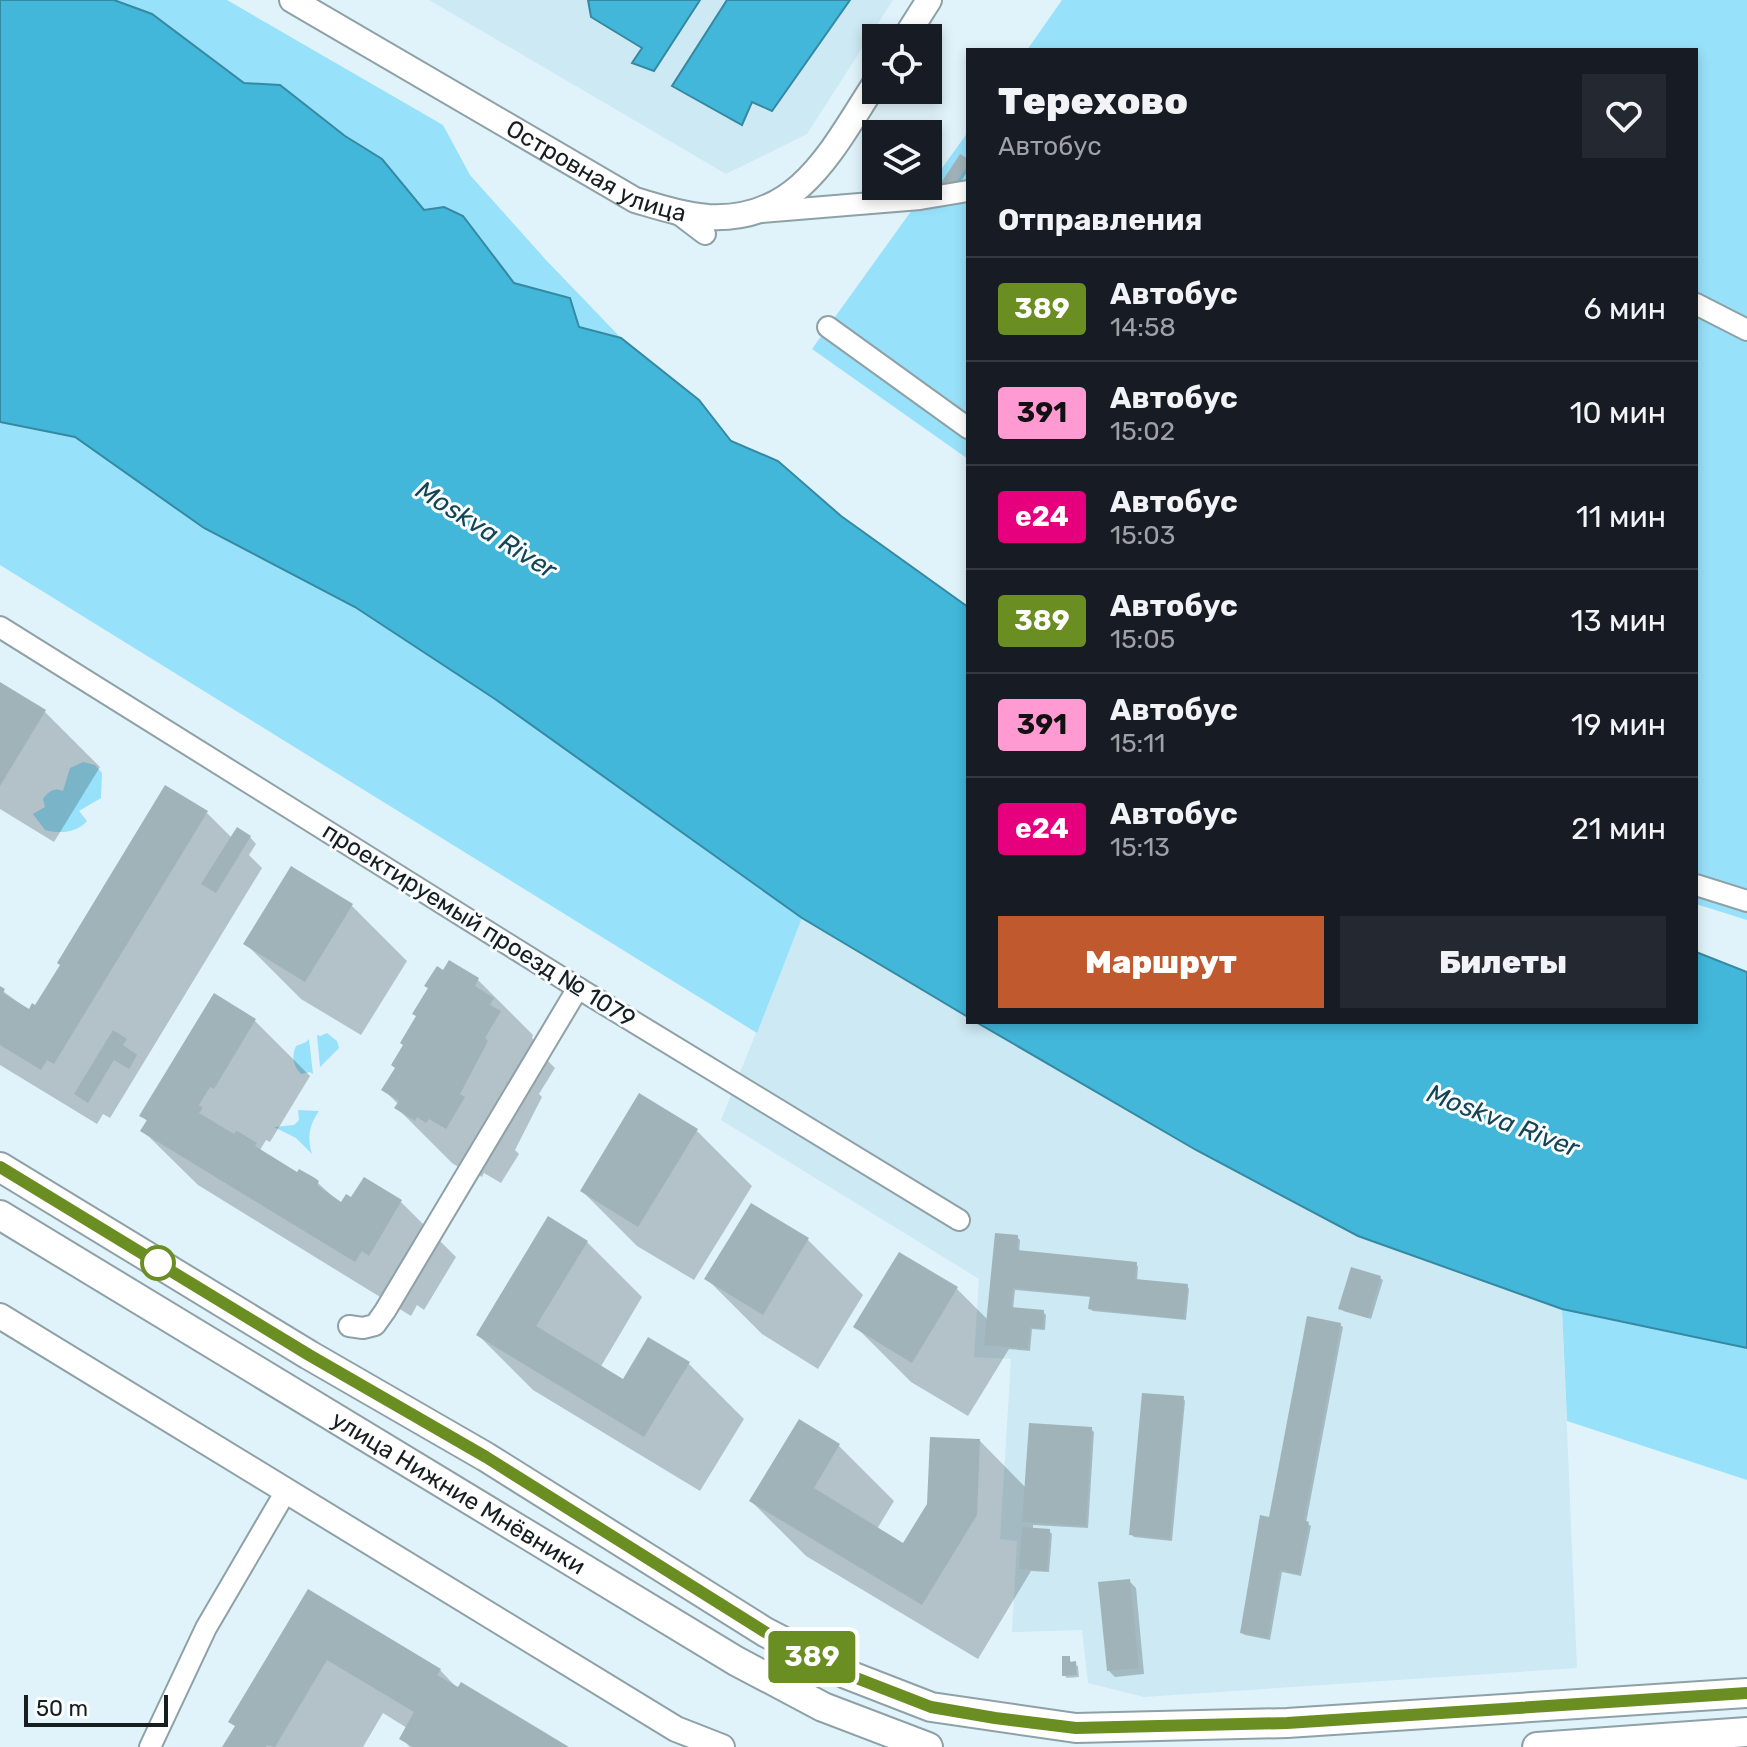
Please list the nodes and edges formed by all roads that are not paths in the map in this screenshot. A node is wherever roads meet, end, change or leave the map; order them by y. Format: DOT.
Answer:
graph roads {
  1 [pos="292,0"];
  2 [pos="929,0"];
  3 [pos="914,24"];
  4 [pos="862,104"];
  5 [pos="966,191"];
  6 [pos="676,212"];
  7 [pos="761,212"];
  8 [pos="705,234"];
  9 [pos="1698,305"];
  10 [pos="828,327"];
  11 [pos="1747,330"];
  12 [pos="966,427"];
  13 [pos="0,627"];
  14 [pos="1698,886"];
  15 [pos="1747,901"];
  16 [pos="578,988"];
  17 [pos="0,1167"];
  18 [pos="0,1215"];
  19 [pos="959,1220"];
  20 [pos="0,1316"];
  21 [pos="349,1326"];
  22 [pos="286,1491"];
  23 [pos="1747,1693"];
  24 [pos="1747,1732"];
  25 [pos="150,1747"];
  26 [pos="722,1747"];
  27 [pos="928,1747"];
  28 [pos="1537,1747"];
  1 -- 6 [label="street, Островная улица"];
  2 -- 3 [label="street"];
  4 -- 7 [label="street, Островная улица"];
  5 -- 7 [label="street"];
  6 -- 7 [label="street, Островная улица"];
  6 -- 8 [label="street"];
  9 -- 11 [label="street"];
  10 -- 12 [label="street"];
  13 -- 16 [label="street, проектируемый проезд № 1079"];
  14 -- 15 [label="street"];
  16 -- 19 [label="street, проектируемый проезд № 1079"];
  16 -- 21 [label="street"];
  17 -- 23 [label="main road, улица Нижние Мнёвники"];
  18 -- 27 [label="main road, улица Нижние Мнёвники"];
  20 -- 22 [label="street"];
  22 -- 25 [label="street"];
  22 -- 26 [label="street"];
  24 -- 28 [label="main road"];
}
